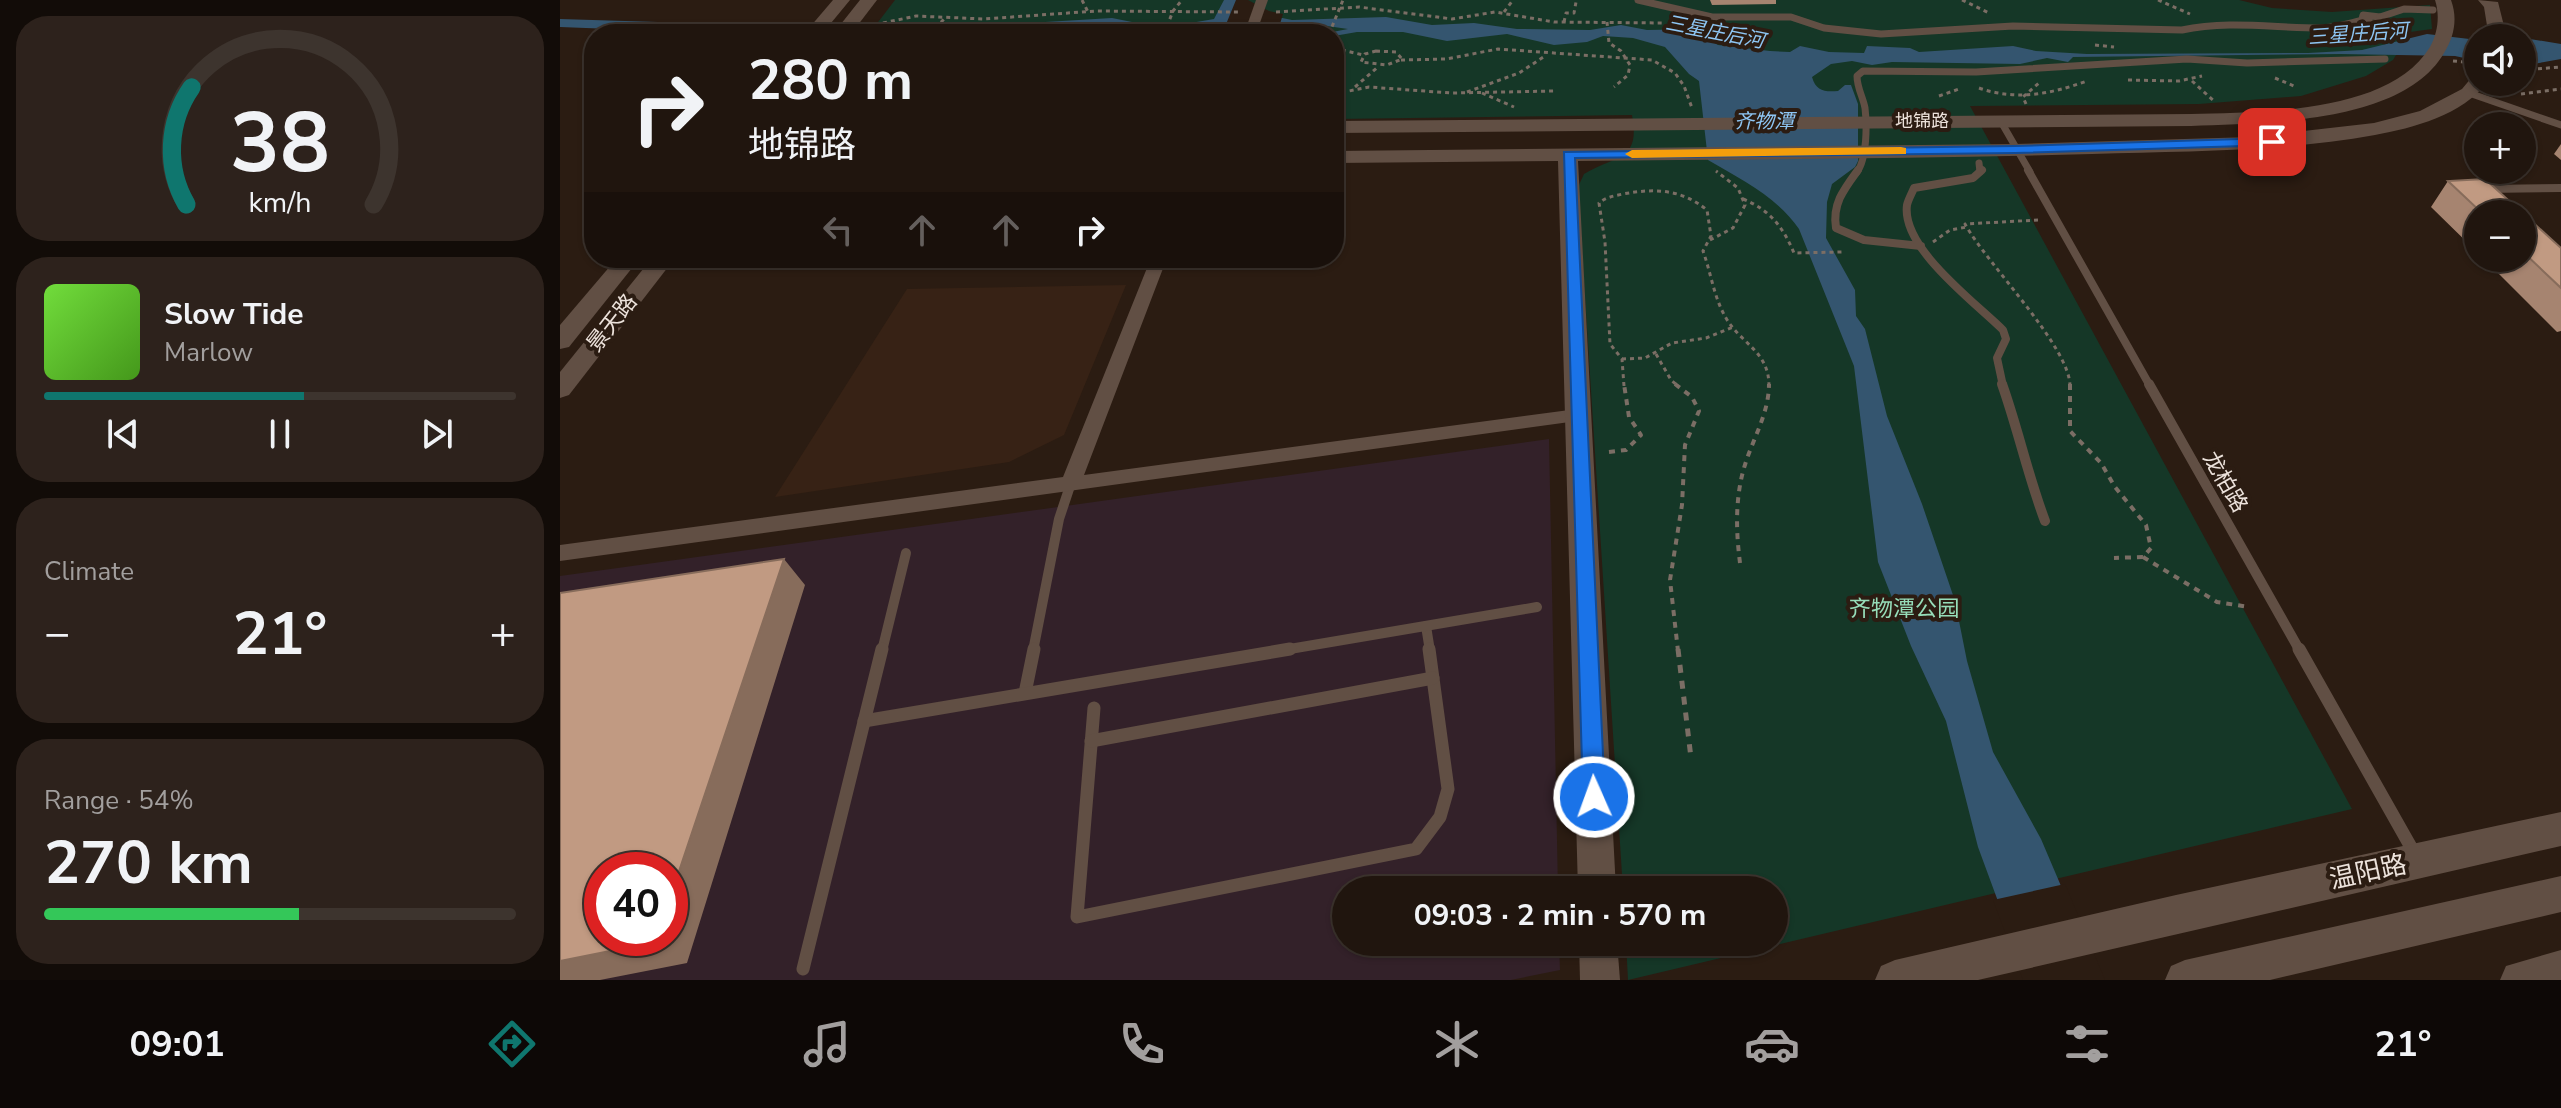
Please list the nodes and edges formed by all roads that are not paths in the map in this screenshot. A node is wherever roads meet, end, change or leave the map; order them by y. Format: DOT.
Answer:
graph roads {
  1 [pos="842,0"];
  2 [pos="869,0"];
  3 [pos="1262,0"];
  4 [pos="1638,0"];
  5 [pos="2486,0"];
  6 [pos="2438,5"];
  7 [pos="822,24"];
  8 [pos="850,24"];
  9 [pos="1254,24"];
  10 [pos="2496,24"];
  11 [pos="2385,59"];
  12 [pos="2464,92"];
  13 [pos="2494,96"];
  14 [pos="2000,120"];
  15 [pos="2561,125"];
  16 [pos="1344,127"];
  17 [pos="2015,150"];
  18 [pos="1568,154"];
  19 [pos="1344,157"];
  20 [pos="1979,163"];
  21 [pos="2561,188"];
  22 [pos="2482,197"];
  23 [pos="1921,246"];
  24 [pos="621,268"];
  25 [pos="656,268"];
  26 [pos="1155,268"];
  27 [pos="560,341"];
  28 [pos="560,389"];
  29 [pos="1577,415"];
  30 [pos="1071,483"];
  31 [pos="2045,521"];
  32 [pos="560,553"];
  33 [pos="906,553"];
  34 [pos="1537,607"];
  35 [pos="1426,626"];
  36 [pos="1433,678"];
  37 [pos="1025,693"];
  38 [pos="1094,708"];
  39 [pos="864,721"];
  40 [pos="1091,741"];
  41 [pos="2561,829"];
  42 [pos="2419,861"];
  43 [pos="1597,876"];
  44 [pos="2561,894"];
  45 [pos="1599,956"];
  46 [pos="803,969"];
  47 [pos="2561,970"];
  48 [pos="2196,977"];
  49 [pos="1600,980"];
  50 [pos="1895,980"];
  51 [pos="2520,980"];
  1 -- 7 [label="street"];
  2 -- 8 [label="street"];
  3 -- 9 [label="street"];
  4 -- 6 [label="lane"];
  5 -- 10 [label="street"];
  6 -- 14 [label="street, 地锦路"];
  11 -- 23 [label="lane"];
  12 -- 17 [label="street, 地锦路"];
  13 -- 15 [label="lane"];
  14 -- 16 [label="street, 地锦路"];
  14 -- 17 [label="lane, 龙柏路"];
  17 -- 18 [label="street, 地锦路"];
  17 -- 42 [label="lane, 龙柏路"];
  18 -- 19 [label="street, 地锦路"];
  18 -- 29 [label="street"];
  20 -- 23 [label="lane"];
  21 -- 22 [label="lane"];
  23 -- 31 [label="lane"];
  24 -- 27 [label="street, 景天路"];
  25 -- 28 [label="street, 景天路"];
  26 -- 30 [label="street"];
  29 -- 30 [label="street"];
  29 -- 43 [label="street"];
  30 -- 32 [label="street"];
  30 -- 37 [label="lane"];
  33 -- 39 [label="lane"];
  34 -- 35 [label="lane"];
  35 -- 36 [label="lane"];
  35 -- 37 [label="lane"];
  36 -- 40 [label="lane"];
  36 -- 40 [label="lane"];
  37 -- 39 [label="lane"];
  38 -- 40 [label="lane"];
  39 -- 46 [label="lane"];
  41 -- 42 [label="street, 温阳路"];
  42 -- 50 [label="street, 温阳路"];
  44 -- 48 [label="street"];
  45 -- 49 [label="street"];
  47 -- 51 [label="street"];
}
